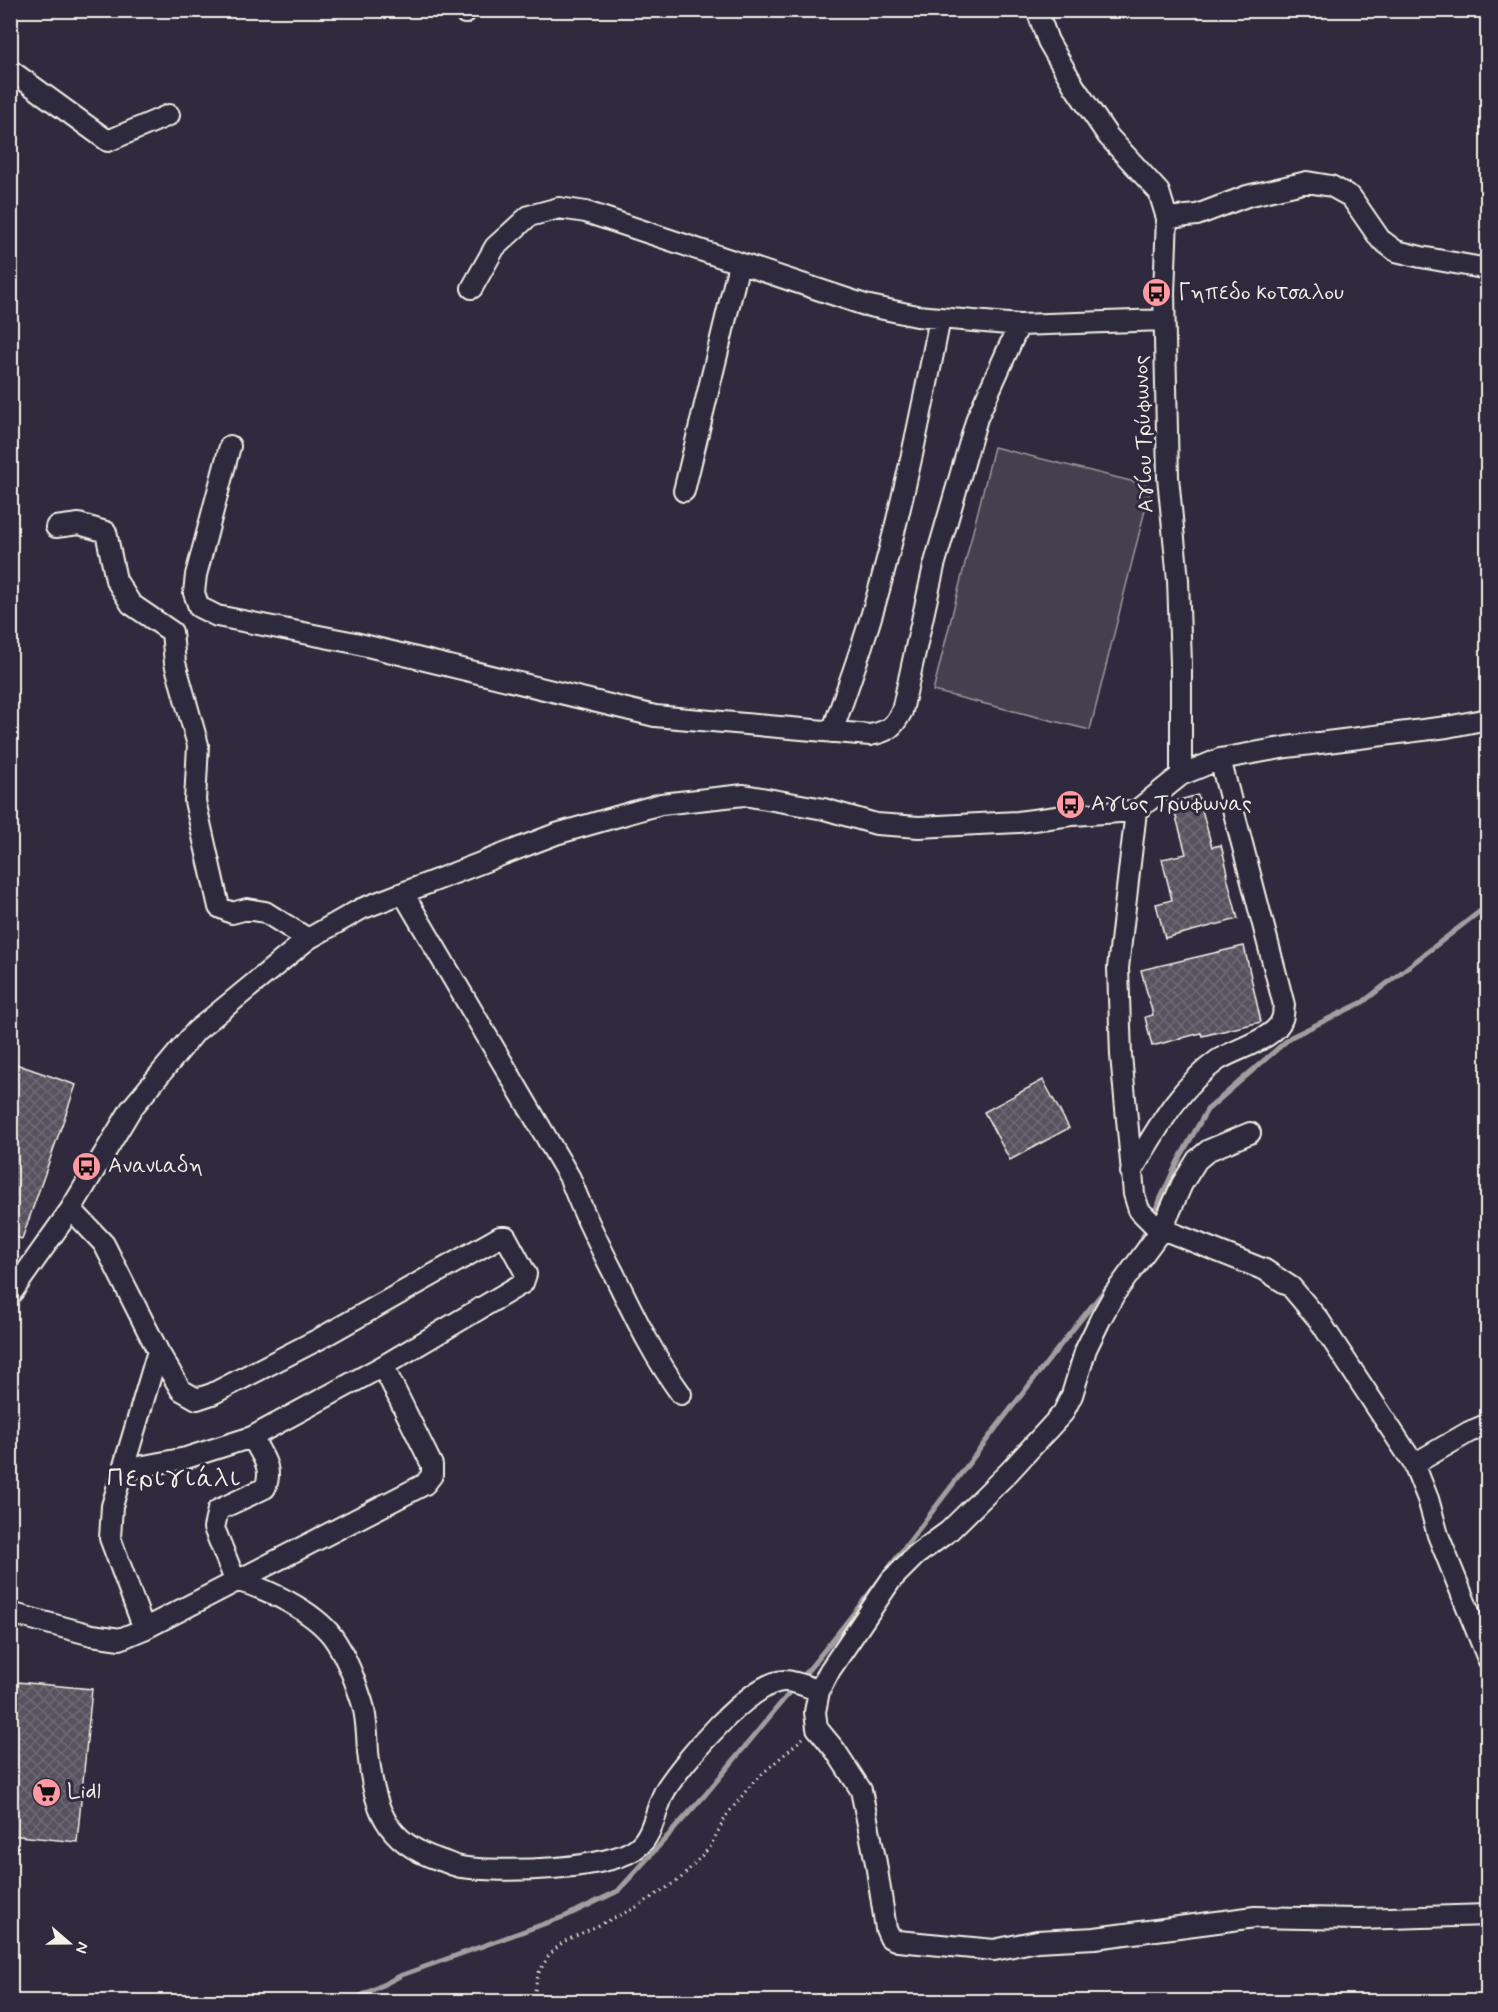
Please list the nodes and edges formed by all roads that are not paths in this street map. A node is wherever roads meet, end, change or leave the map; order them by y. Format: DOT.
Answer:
graph roads {
  1 [pos="1037,10"];
  2 [pos="10,70"];
  3 [pos="169,115"];
  4 [pos="1167,218"];
  5 [pos="739,264"];
  6 [pos="1488,268"];
  7 [pos="472,288"];
  8 [pos="940,318"];
  9 [pos="1164,320"];
  10 [pos="1018,325"];
  11 [pos="230,446"];
  12 [pos="684,491"];
  13 [pos="56,527"];
  14 [pos="1488,719"];
  15 [pos="832,732"];
  16 [pos="1220,759"];
  17 [pos="1181,775"];
  18 [pos="1136,811"];
  19 [pos="404,893"];
  20 [pos="308,939"];
  21 [pos="1250,1133"];
  22 [pos="1131,1172"];
  23 [pos="71,1209"];
  24 [pos="1151,1221"];
  25 [pos="10,1295"];
  26 [pos="158,1351"];
  27 [pos="383,1366"];
  28 [pos="681,1394"];
  29 [pos="1488,1424"];
  30 [pos="252,1437"];
  31 [pos="1414,1464"];
  32 [pos="123,1470"];
  33 [pos="235,1580"];
  34 [pos="10,1613"];
  35 [pos="144,1629"];
  36 [pos="1488,1659"];
  37 [pos="813,1688"];
  38 [pos="1488,1916"];
  1 -- 4 [label="street, Αγίου Τρύφωνος"];
  2 -- 3 [label="street"];
  4 -- 6 [label="street"];
  4 -- 9 [label="street, Αγίου Τρύφωνος"];
  5 -- 7 [label="street"];
  5 -- 8 [label="street"];
  5 -- 12 [label="street"];
  8 -- 10 [label="street"];
  8 -- 15 [label="street"];
  9 -- 10 [label="street"];
  9 -- 17 [label="street, Αγίου Τρύφωνος"];
  10 -- 15 [label="street"];
  11 -- 15 [label="street"];
  13 -- 20 [label="street"];
  14 -- 16 [label="street"];
  16 -- 17 [label="street"];
  16 -- 22 [label="street"];
  17 -- 18 [label="street"];
  18 -- 19 [label="street"];
  18 -- 22 [label="street"];
  19 -- 20 [label="street"];
  19 -- 28 [label="street"];
  20 -- 23 [label="street"];
  21 -- 24 [label="street"];
  22 -- 24 [label="street"];
  23 -- 25 [label="street"];
  23 -- 26 [label="street"];
  24 -- 31 [label="street"];
  24 -- 37 [label="street"];
  26 -- 27 [label="street"];
  26 -- 32 [label="street"];
  27 -- 30 [label="street"];
  27 -- 33 [label="street"];
  29 -- 31 [label="street"];
  30 -- 32 [label="street"];
  30 -- 33 [label="street"];
  31 -- 36 [label="street"];
  32 -- 35 [label="street"];
  33 -- 35 [label="street"];
  33 -- 37 [label="street"];
  34 -- 35 [label="street"];
  37 -- 38 [label="street"];
}
